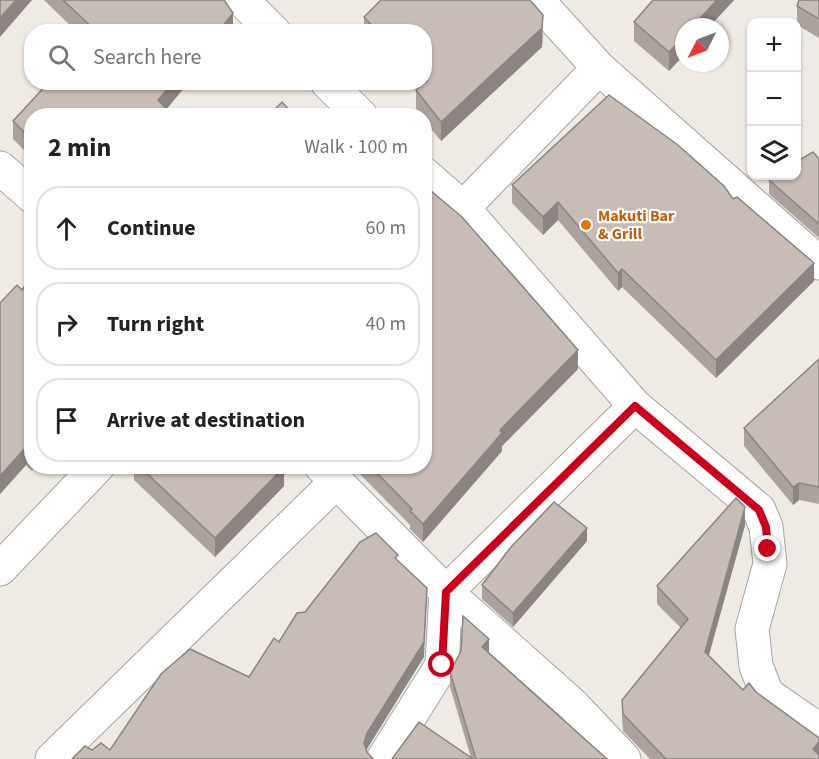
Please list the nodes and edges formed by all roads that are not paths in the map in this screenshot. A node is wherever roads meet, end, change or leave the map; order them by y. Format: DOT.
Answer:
graph roads {
  1 [pos="242,0"];
  2 [pos="537,0"];
  3 [pos="266,24"];
  4 [pos="599,68"];
  5 [pos="335,90"];
  6 [pos="353,108"];
  7 [pos="0,168"];
  8 [pos="432,181"];
  9 [pos="24,189"];
  10 [pos="463,208"];
  11 [pos="819,262"];
  12 [pos="635,406"];
  13 [pos="90,474"];
  14 [pos="329,474"];
  15 [pos="0,569"];
  16 [pos="446,592"];
  17 [pos="819,730"];
  18 [pos="52,759"];
  19 [pos="383,759"];
  20 [pos="624,759"];
  1 -- 3 [label="street"];
  2 -- 4 [label="street"];
  4 -- 10 [label="street"];
  4 -- 11 [label="street"];
  5 -- 6 [label="street"];
  7 -- 9 [label="street"];
  8 -- 10 [label="street"];
  10 -- 12 [label="street"];
  12 -- 16 [label="street"];
  12 -- 17 [label="street"];
  13 -- 15 [label="street"];
  14 -- 16 [label="street"];
  14 -- 18 [label="street"];
  16 -- 19 [label="street"];
  16 -- 20 [label="street"];
}
